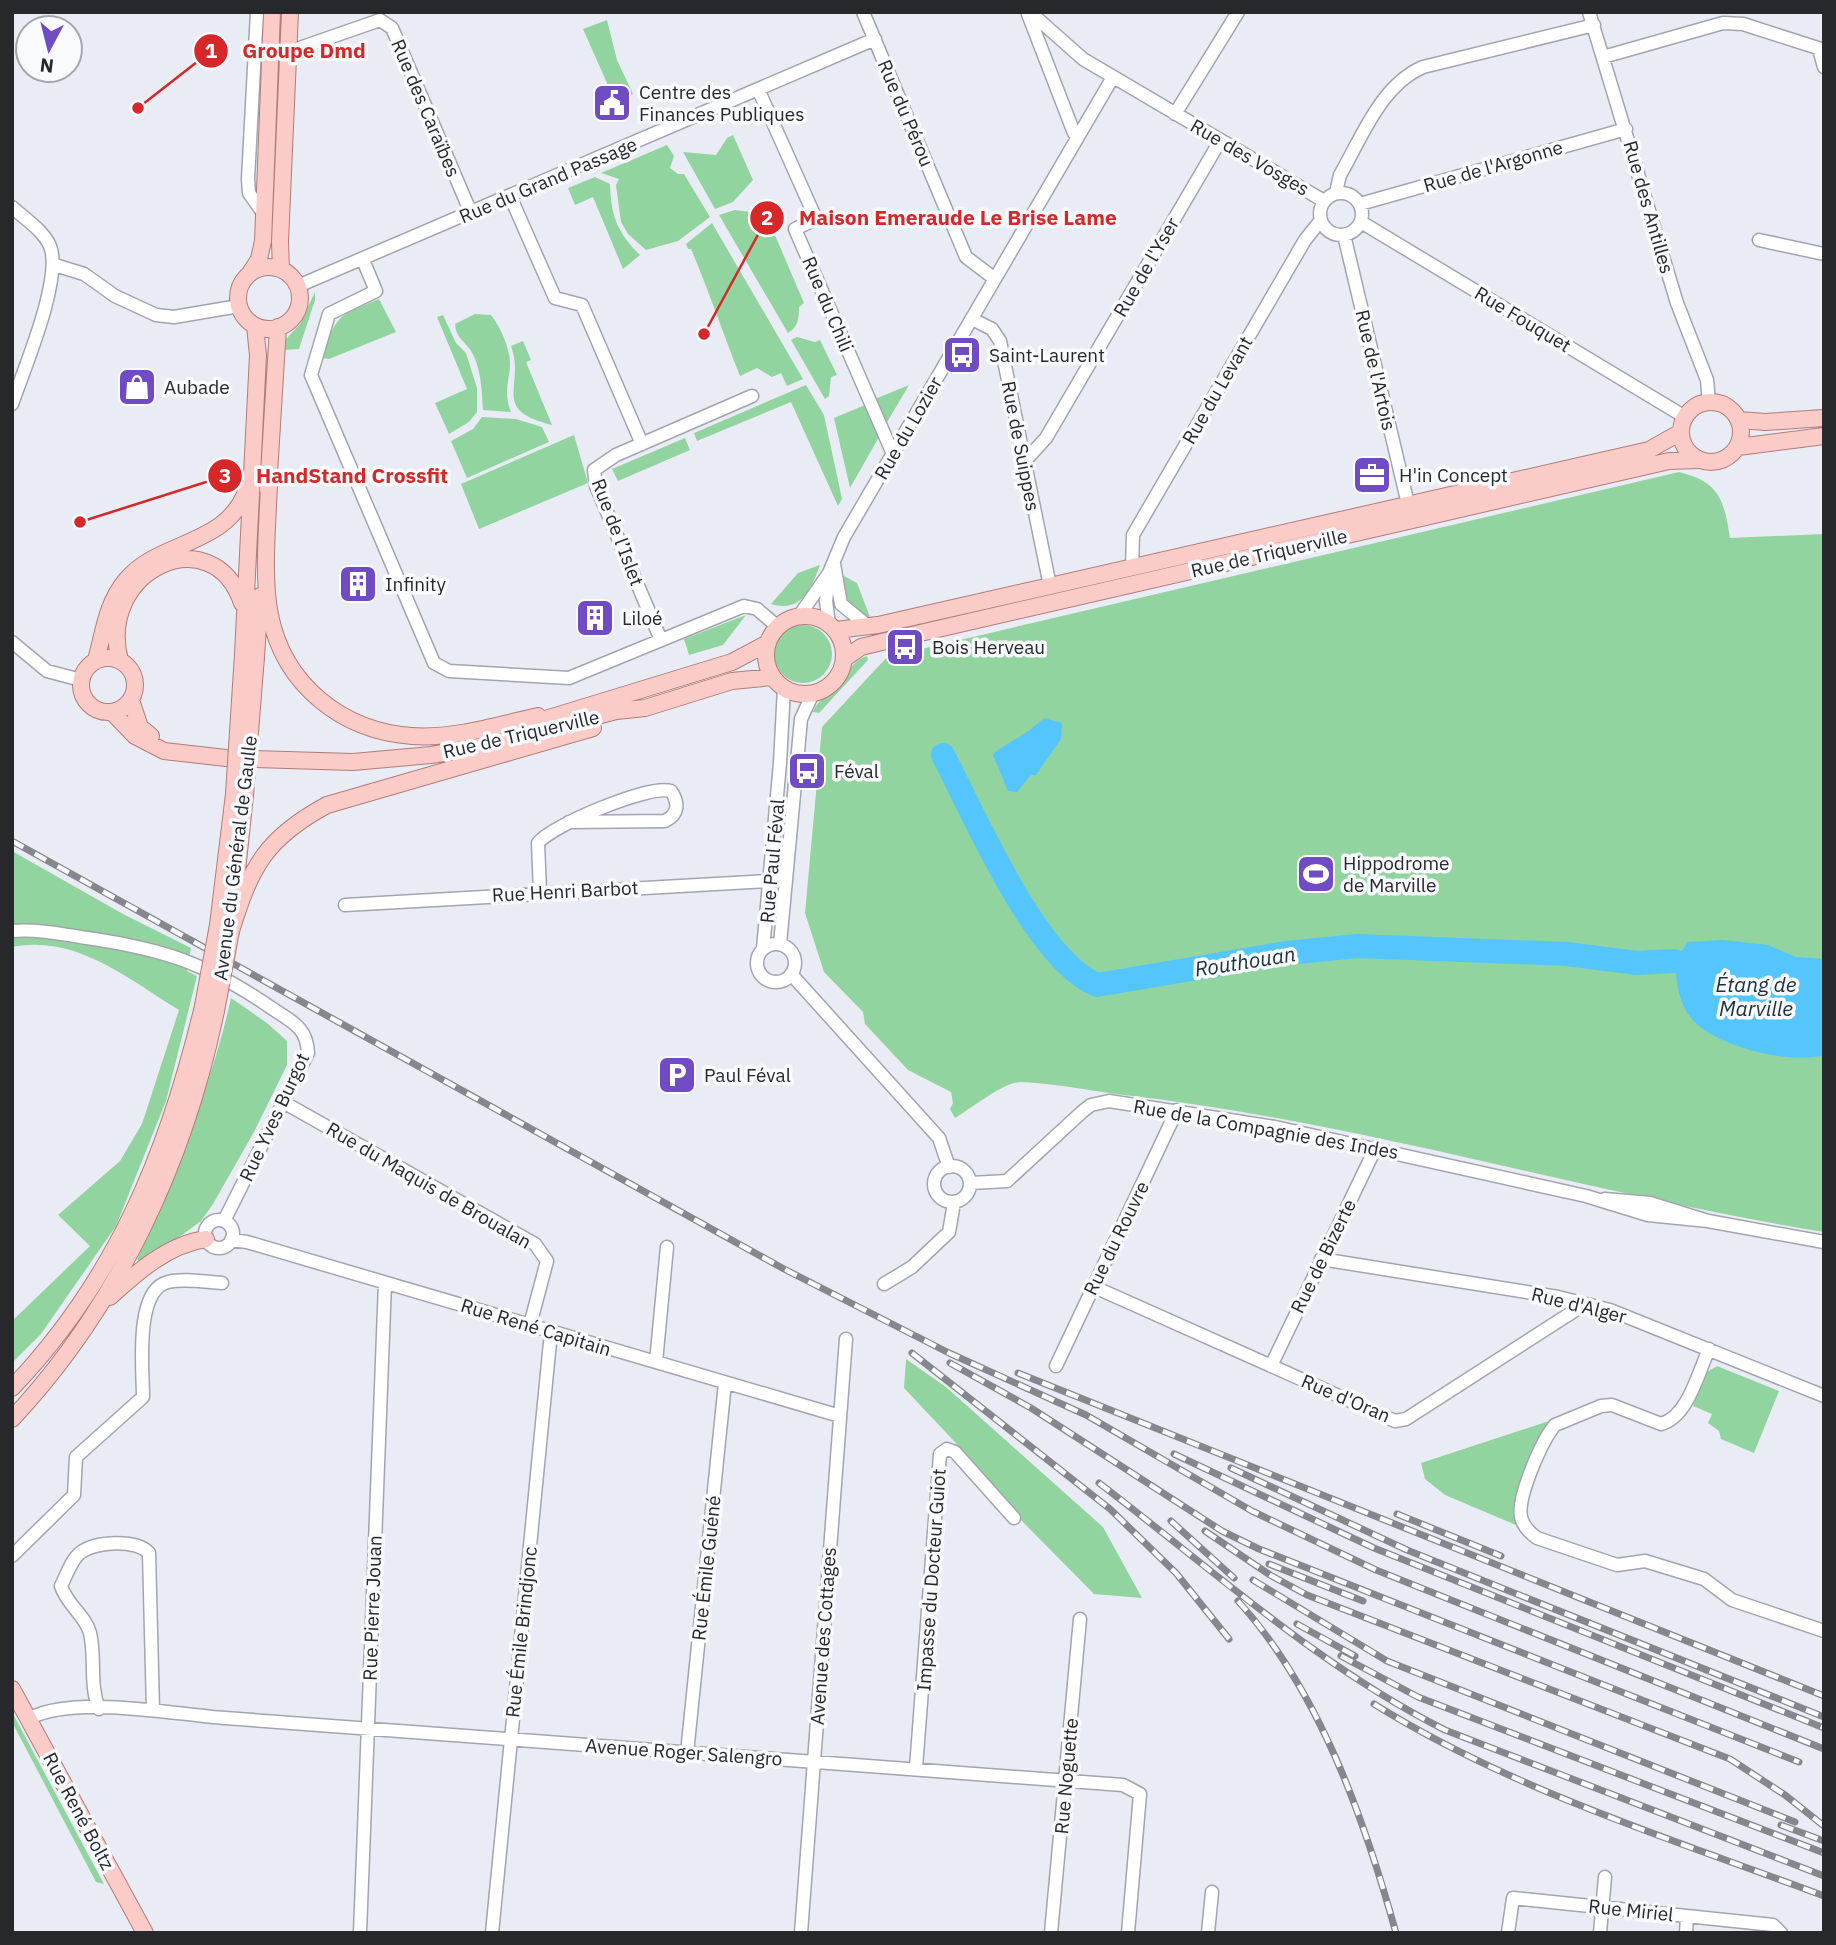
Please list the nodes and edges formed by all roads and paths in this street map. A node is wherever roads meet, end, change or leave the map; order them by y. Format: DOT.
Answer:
graph roads {
  1 [pos="257,12"];
  2 [pos="272,12"];
  3 [pos="290,12"];
  4 [pos="863,12"];
  5 [pos="1029,12"];
  6 [pos="1238,12"];
  7 [pos="1589,12"];
  8 [pos="1722,18"];
  9 [pos="1594,25"];
  10 [pos="875,39"];
  11 [pos="1821,49"];
  12 [pos="288,52"];
  13 [pos="1603,57"];
  14 [pos="1824,67"];
  15 [pos="1113,77"];
  16 [pos="758,89"];
  17 [pos="1175,114"];
  18 [pos="1626,129"];
  19 [pos="1079,135"];
  20 [pos="1220,141"];
  21 [pos="1340,192"];
  22 [pos="510,196"];
  23 [pos="1324,201"];
  24 [pos="1360,204"];
  25 [pos="12,207"];
  26 [pos="263,213"];
  27 [pos="471,213"];
  28 [pos="1321,220"];
  29 [pos="1361,222"];
  30 [pos="1344,235"];
  31 [pos="1759,240"];
  32 [pos="1824,254"];
  33 [pos="363,260"];
  34 [pos="54,265"];
  35 [pos="281,269"];
  36 [pos="250,273"];
  37 [pos="995,279"];
  38 [pos="298,286"];
  39 [pos="239,306"];
  40 [pos="972,319"];
  41 [pos="255,326"];
  42 [pos="278,327"];
  43 [pos="752,396"];
  44 [pos="1709,402"];
  45 [pos="12,404"];
  46 [pos="1824,418"];
  47 [pos="1739,420"];
  48 [pos="1683,425"];
  49 [pos="1824,436"];
  50 [pos="642,443"];
  51 [pos="1738,447"];
  52 [pos="893,454"];
  53 [pos="1698,460"];
  54 [pos="1024,462"];
  55 [pos="253,463"];
  56 [pos="269,482"];
  57 [pos="1408,505"];
  58 [pos="1132,567"];
  59 [pos="831,568"];
  60 [pos="1050,586"];
  61 [pos="245,610"];
  62 [pos="799,616"];
  63 [pos="778,627"];
  64 [pos="832,627"];
  65 [pos="869,627"];
  66 [pos="661,640"];
  67 [pos="12,642"];
  68 [pos="768,643"];
  69 [pos="249,655"];
  70 [pos="844,659"];
  71 [pos="96,660"];
  72 [pos="120,661"];
  73 [pos="81,680"];
  74 [pos="778,682"];
  75 [pos="813,693"];
  76 [pos="131,699"];
  77 [pos="646,708"];
  78 [pos="577,709"];
  79 [pos="112,712"];
  80 [pos="569,822"];
  81 [pos="768,880"];
  82 [pos="785,880"];
  83 [pos="540,892"];
  84 [pos="345,905"];
  85 [pos="224,928"];
  86 [pos="12,931"];
  87 [pos="780,944"];
  88 [pos="763,949"];
  89 [pos="791,974"];
  90 [pos="209,1008"];
  91 [pos="283,1102"];
  92 [pos="1177,1111"];
  93 [pos="1376,1147"];
  94 [pos="949,1167"];
  95 [pos="971,1183"];
  96 [pos="954,1203"];
  97 [pos="224,1221"];
  98 [pos="206,1239"];
  99 [pos="231,1240"];
  100 [pos="1824,1242"];
  101 [pos="667,1247"];
  102 [pos="1321,1259"];
  103 [pos="222,1283"];
  104 [pos="385,1283"];
  105 [pos="884,1283"];
  106 [pos="1092,1286"];
  107 [pos="1585,1304"];
  108 [pos="98,1308"];
  109 [pos="530,1325"];
  110 [pos="551,1332"];
  111 [pos="846,1339"];
  112 [pos="1709,1349"];
  113 [pos="656,1362"];
  114 [pos="1056,1366"];
  115 [pos="1271,1366"];
  116 [pos="725,1383"];
  117 [pos="12,1388"];
  118 [pos="1824,1396"];
  119 [pos="840,1416"];
  120 [pos="12,1419"];
  121 [pos="1014,1518"];
  122 [pos="12,1556"];
  123 [pos="1080,1619"];
  124 [pos="1824,1631"];
  125 [pos="12,1689"];
  126 [pos="99,1709"];
  127 [pos="153,1710"];
  128 [pos="30,1718"];
  129 [pos="367,1728"];
  130 [pos="511,1738"];
  131 [pos="687,1753"];
  132 [pos="814,1762"];
  133 [pos="916,1768"];
  134 [pos="1066,1780"];
  135 [pos="1605,1877"];
  136 [pos="1212,1892"];
  137 [pos="1602,1907"];
  138 [pos="1687,1916"];
  139 [pos="145,1933"];
  140 [pos="360,1933"];
  141 [pos="492,1933"];
  142 [pos="801,1933"];
  143 [pos="1051,1933"];
  144 [pos="1128,1933"];
  145 [pos="1208,1933"];
  146 [pos="1508,1933"];
  147 [pos="1600,1933"];
  148 [pos="1686,1933"];
  149 [pos="1781,1933"];
  1 -- 26 [label="street"];
  2 -- 26 [label="main road"];
  3 -- 12 [label="main road"];
  4 -- 10 [label="street, Rue du Pérou"];
  5 -- 15 [label="street, Rue des Vosges"];
  5 -- 19 [label="street"];
  6 -- 17 [label="street"];
  7 -- 9 [label="street, Rue des Antilles"];
  8 -- 11 [label="street"];
  8 -- 13 [label="street"];
  9 -- 13 [label="street, Rue des Antilles"];
  9 -- 21 [label="street"];
  10 -- 16 [label="street, Rue du Grand Passage"];
  10 -- 37 [label="street, Rue du Pérou"];
  11 -- 14 [label="street"];
  12 -- 27 [label="street, Rue des Caraïbes"];
  12 -- 35 [label="main road"];
  13 -- 18 [label="street, Rue des Antilles"];
  15 -- 17 [label="street, Rue des Vosges"];
  15 -- 19 [label="street, Rue du Lozier"];
  16 -- 22 [label="street, Rue du Grand Passage"];
  16 -- 52 [label="street, Rue du Chili"];
  17 -- 20 [label="street, Rue des Vosges"];
  18 -- 24 [label="street, Rue de l'Argonne"];
  18 -- 44 [label="street, Rue des Antilles"];
  19 -- 37 [label="street, Rue du Lozier"];
  20 -- 23 [label="street, Rue des Vosges"];
  20 -- 54 [label="street, Rue de l'Yser"];
  21 -- 23 [label="street"];
  21 -- 24 [label="street"];
  22 -- 27 [label="street, Rue du Grand Passage"];
  22 -- 50 [label="street"];
  23 -- 28 [label="street"];
  24 -- 29 [label="street"];
  25 -- 34 [label="street"];
  26 -- 36 [label="main road"];
  27 -- 33 [label="street, Rue du Grand Passage"];
  28 -- 30 [label="street"];
  28 -- 58 [label="street, Rue du Levant"];
  29 -- 30 [label="street"];
  29 -- 48 [label="street, Rue Fouquet"];
  30 -- 57 [label="street, Rue de l'Artois"];
  31 -- 32 [label="street"];
  33 -- 38 [label="street, Rue du Grand Passage"];
  33 -- 66 [label="street"];
  34 -- 39 [label="street"];
  34 -- 45 [label="street"];
  35 -- 36 [label="main road"];
  35 -- 38 [label="main road"];
  36 -- 39 [label="main road"];
  37 -- 40 [label="street, Rue du Lozier"];
  38 -- 42 [label="main road"];
  39 -- 41 [label="main road"];
  40 -- 52 [label="street, Rue du Lozier"];
  40 -- 54 [label="street, Rue de Suippes"];
  41 -- 42 [label="main road"];
  41 -- 55 [label="main road, Avenue du Général de Gaulle"];
  42 -- 56 [label="main road, Avenue du Général de Gaulle"];
  43 -- 50 [label="street, Rue de l’Islet"];
  44 -- 47 [label="main road"];
  44 -- 48 [label="main road"];
  46 -- 47 [label="main road"];
  47 -- 51 [label="main road"];
  48 -- 53 [label="main road"];
  48 -- 57 [label="main road, Rue de Triquerville"];
  49 -- 51 [label="main road"];
  50 -- 66 [label="street, Rue de l’Islet"];
  51 -- 53 [label="main road"];
  52 -- 59 [label="street, Rue du Lozier"];
  53 -- 70 [label="main road, Rue de Triquerville"];
  54 -- 60 [label="street, Rue de Suippes"];
  55 -- 61 [label="main road, Avenue du Général de Gaulle"];
  55 -- 71 [label="main road"];
  56 -- 69 [label="main road, Avenue du Général de Gaulle"];
  56 -- 78 [label="main road"];
  57 -- 58 [label="main road, Rue de Triquerville"];
  58 -- 60 [label="main road, Rue de Triquerville"];
  59 -- 62 [label="street, Rue du Lozier"];
  59 -- 64 [label="street, Rue du Lozier"];
  59 -- 65 [label="street"];
  60 -- 65 [label="main road, Rue de Triquerville"];
  61 -- 69 [label="main road, Avenue du Général de Gaulle"];
  61 -- 72 [label="main road"];
  62 -- 63 [label="main road"];
  62 -- 64 [label="main road"];
  63 -- 66 [label="street"];
  63 -- 68 [label="main road"];
  64 -- 65 [label="main road, Rue de Triquerville"];
  64 -- 70 [label="main road"];
  67 -- 73 [label="street"];
  68 -- 74 [label="main road"];
  68 -- 78 [label="main road, Rue de Triquerville"];
  69 -- 85 [label="main road, Avenue du Général de Gaulle, bridge"];
  70 -- 75 [label="main road"];
  71 -- 72 [label="main road"];
  71 -- 73 [label="main road"];
  72 -- 76 [label="main road"];
  73 -- 79 [label="main road"];
  74 -- 75 [label="main road"];
  74 -- 77 [label="main road, Rue de Triquerville"];
  74 -- 81 [label="street, Rue Paul Féval"];
  75 -- 82 [label="street, Rue Paul Féval"];
  76 -- 78 [label="main road, Rue de Triquerville"];
  76 -- 79 [label="main road"];
  77 -- 79 [label="main road, Rue de Triquerville"];
  77 -- 85 [label="main road"];
  80 -- 80 [label="street"];
  80 -- 83 [label="street"];
  81 -- 82 [label="street, Rue Henri Barbot"];
  81 -- 83 [label="street, Rue Henri Barbot"];
  81 -- 88 [label="street, Rue Paul Féval"];
  82 -- 87 [label="street, Rue Paul Féval"];
  83 -- 84 [label="street, Rue Henri Barbot"];
  85 -- 90 [label="main road, Avenue du Général de Gaulle, bridge"];
  86 -- 91 [label="street, Rue Yves Burgot"];
  87 -- 88 [label="street"];
  87 -- 89 [label="street"];
  88 -- 89 [label="street"];
  89 -- 94 [label="street"];
  90 -- 108 [label="main road, Avenue du Général de Gaulle"];
  90 -- 117 [label="main road, Avenue du Général de Gaulle"];
  91 -- 97 [label="street, Rue Yves Burgot"];
  91 -- 109 [label="street, Rue du Maquis de Broualan"];
  92 -- 93 [label="street, Rue de la Compagnie des Indes"];
  92 -- 95 [label="street, Rue de la Compagnie des Indes"];
  92 -- 106 [label="street, Rue du Rouvre"];
  93 -- 100 [label="street, Rue de la Compagnie des Indes"];
  93 -- 102 [label="street, Rue de Bizerte"];
  94 -- 95 [label="street"];
  94 -- 96 [label="street"];
  95 -- 96 [label="street"];
  96 -- 105 [label="street"];
  97 -- 98 [label="street"];
  97 -- 99 [label="street"];
  98 -- 99 [label="street"];
  98 -- 108 [label="main road"];
  99 -- 104 [label="street, Rue René Capitain"];
  101 -- 113 [label="street"];
  102 -- 107 [label="street, Rue d'Alger"];
  102 -- 115 [label="street, Rue de Bizerte"];
  103 -- 122 [label="street"];
  104 -- 109 [label="street, Rue René Capitain"];
  104 -- 129 [label="street, Rue Pierre Jouan"];
  106 -- 114 [label="street, Rue du Rouvre"];
  106 -- 115 [label="street, Rue d'Oran"];
  107 -- 112 [label="street, Rue d'Alger"];
  107 -- 115 [label="street, Rue d'Oran"];
  108 -- 120 [label="main road, Avenue du Général de Gaulle"];
  109 -- 110 [label="street, Rue René Capitain"];
  110 -- 113 [label="street, Rue René Capitain"];
  110 -- 130 [label="street, Rue Émile Brindjonc"];
  111 -- 119 [label="street, Avenue des Cottages"];
  112 -- 118 [label="street, Rue d'Alger"];
  112 -- 124 [label="street"];
  113 -- 116 [label="street, Rue René Capitain"];
  116 -- 119 [label="street, Rue René Capitain"];
  116 -- 131 [label="street, Rue Émile Guéné"];
  119 -- 132 [label="street, Avenue des Cottages"];
  121 -- 133 [label="street, Impasse du Docteur Guiot"];
  123 -- 134 [label="street, Rue Noguette"];
  125 -- 128 [label="main road, Rue René Boltz"];
  126 -- 127 [label="street, Avenue Roger Salengro"];
  126 -- 127 [label="street"];
  126 -- 128 [label="street, Avenue Roger Salengro"];
  127 -- 129 [label="street, Avenue Roger Salengro"];
  128 -- 139 [label="main road, Rue René Boltz"];
  129 -- 130 [label="street, Avenue Roger Salengro"];
  129 -- 140 [label="street, Rue Pierre Jouan"];
  130 -- 131 [label="street, Avenue Roger Salengro"];
  130 -- 141 [label="street, Rue Émile Brindjonc"];
  131 -- 132 [label="street, Avenue Roger Salengro"];
  132 -- 133 [label="street, Avenue Roger Salengro"];
  132 -- 142 [label="street, Avenue des Cottages"];
  133 -- 134 [label="street, Avenue Roger Salengro"];
  134 -- 143 [label="street, Rue Noguette"];
  134 -- 144 [label="street, Avenue Roger Salengro"];
  135 -- 137 [label="street"];
  136 -- 145 [label="street"];
  137 -- 138 [label="street, Rue Miriel"];
  137 -- 146 [label="street, Rue Miriel"];
  137 -- 147 [label="street"];
  138 -- 148 [label="street"];
  138 -- 149 [label="street, Rue Miriel"];
}
